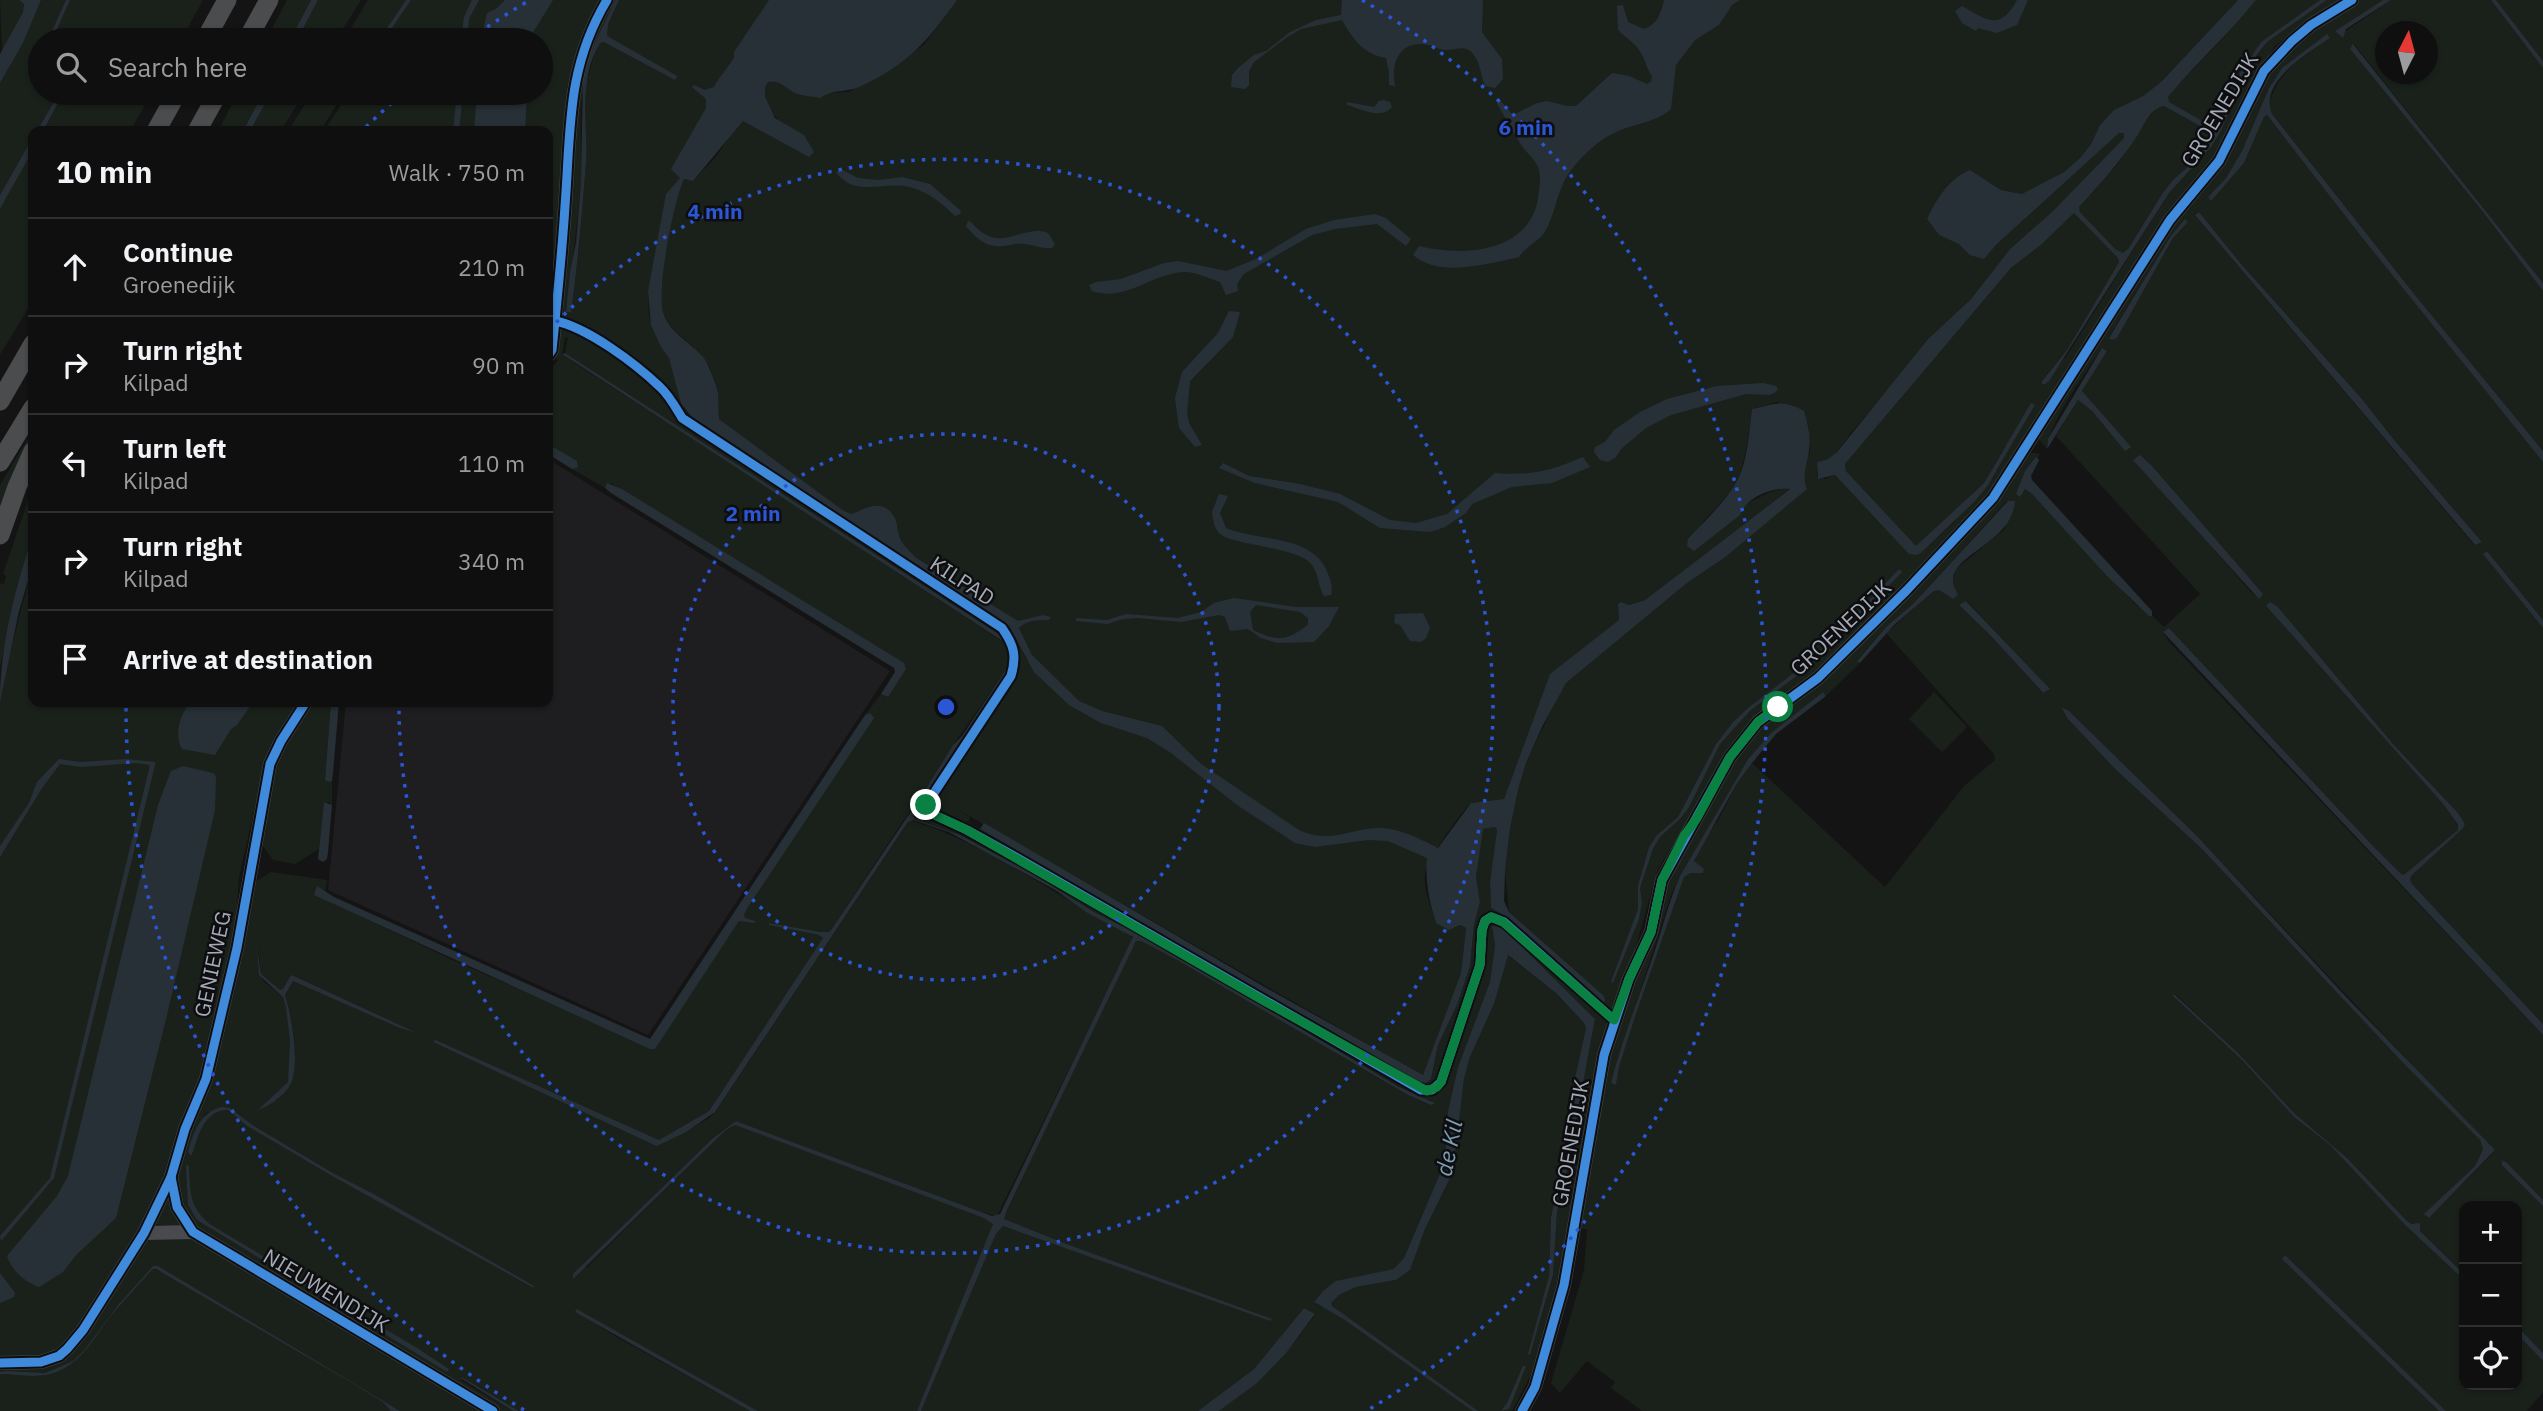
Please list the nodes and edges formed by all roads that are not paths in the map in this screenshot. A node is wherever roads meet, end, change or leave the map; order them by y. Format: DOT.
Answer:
graph roads {
  1 [pos="227,0"];
  2 [pos="269,0"];
  3 [pos="607,0"];
  4 [pos="2351,0"];
  5 [pos="212,28"];
  6 [pos="254,28"];
  7 [pos="170,105"];
  8 [pos="211,105"];
  9 [pos="159,126"];
  10 [pos="200,126"];
  11 [pos="553,340"];
  12 [pos="28,353"];
  13 [pos="0,401"];
  14 [pos="28,416"];
  15 [pos="0,462"];
  16 [pos="28,462"];
  17 [pos="0,535"];
  18 [pos="303,707"];
  19 [pos="171,1177"];
  20 [pos="144,1233"];
  21 [pos="193,1233"];
  22 [pos="0,1363"];
  23 [pos="493,1411"];
  24 [pos="1522,1411"];
  1 -- 5 [label="highway"];
  2 -- 6 [label="highway"];
  3 -- 11 [label="street"];
  4 -- 24 [label="street, GROENEDIJK"];
  7 -- 9 [label="highway"];
  8 -- 10 [label="highway"];
  12 -- 13 [label="highway"];
  14 -- 15 [label="highway"];
  16 -- 17 [label="highway"];
  18 -- 19 [label="street, GENIEWEG"];
  19 -- 20 [label="street, GENIEWEG"];
  19 -- 21 [label="street"];
  20 -- 21 [label="street"];
  20 -- 22 [label="street, GENIEWEG"];
  21 -- 23 [label="street, NIEUWENDIJK"];
}
